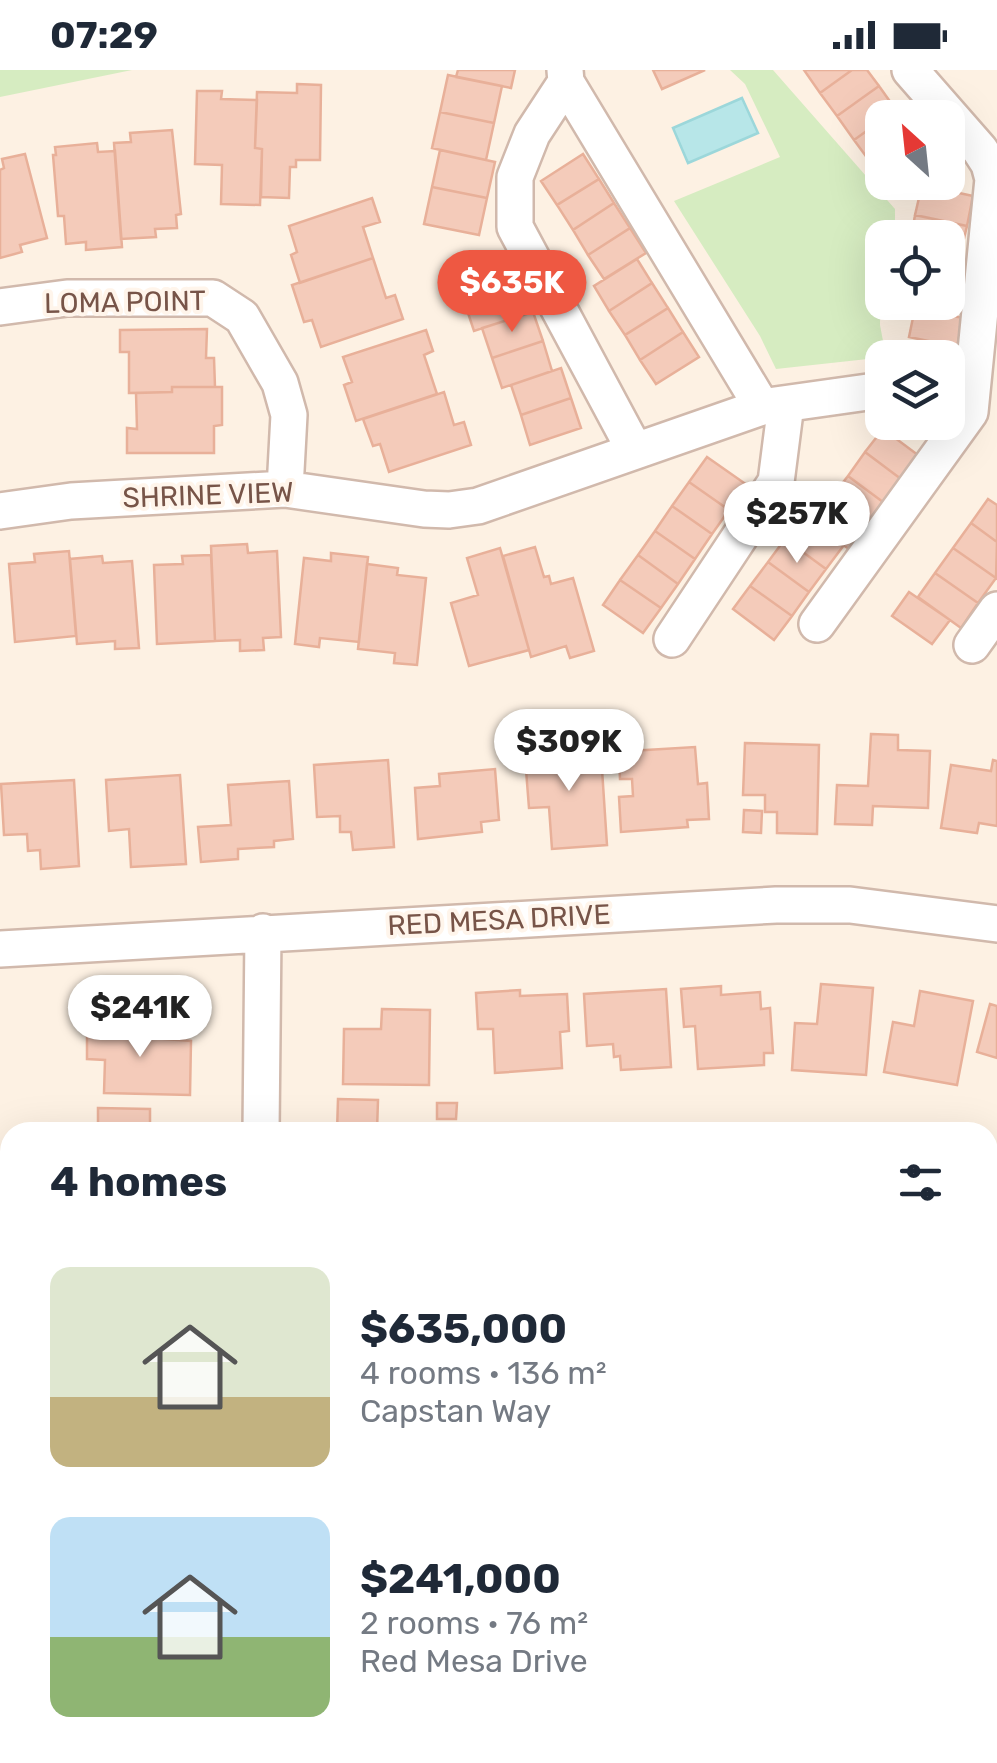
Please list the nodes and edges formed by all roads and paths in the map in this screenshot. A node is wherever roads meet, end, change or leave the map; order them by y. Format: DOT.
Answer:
graph roads {
  1 [pos="910,70"];
  2 [pos="566,76"];
  3 [pos="0,308"];
  4 [pos="865,392"];
  5 [pos="774,405"];
  6 [pos="971,413"];
  7 [pos="634,449"];
  8 [pos="285,488"];
  9 [pos="0,512"];
  10 [pos="997,610"];
  11 [pos="817,624"];
  12 [pos="672,639"];
  13 [pos="972,645"];
  14 [pos="997,924"];
  15 [pos="263,932"];
  16 [pos="0,949"];
  17 [pos="261,1122"];
  1 -- 6 [label="street"];
  2 -- 5 [label="street"];
  2 -- 7 [label="street"];
  3 -- 8 [label="street, LOMA POINT"];
  4 -- 5 [label="street, SHRINE VIEW"];
  5 -- 7 [label="street, SHRINE VIEW"];
  5 -- 12 [label="street"];
  6 -- 11 [label="street"];
  7 -- 8 [label="street, SHRINE VIEW"];
  8 -- 9 [label="street, SHRINE VIEW"];
  10 -- 13 [label="street"];
  14 -- 15 [label="street, RED MESA DRIVE"];
  15 -- 16 [label="street, RED MESA DRIVE"];
  15 -- 17 [label="street"];
}
